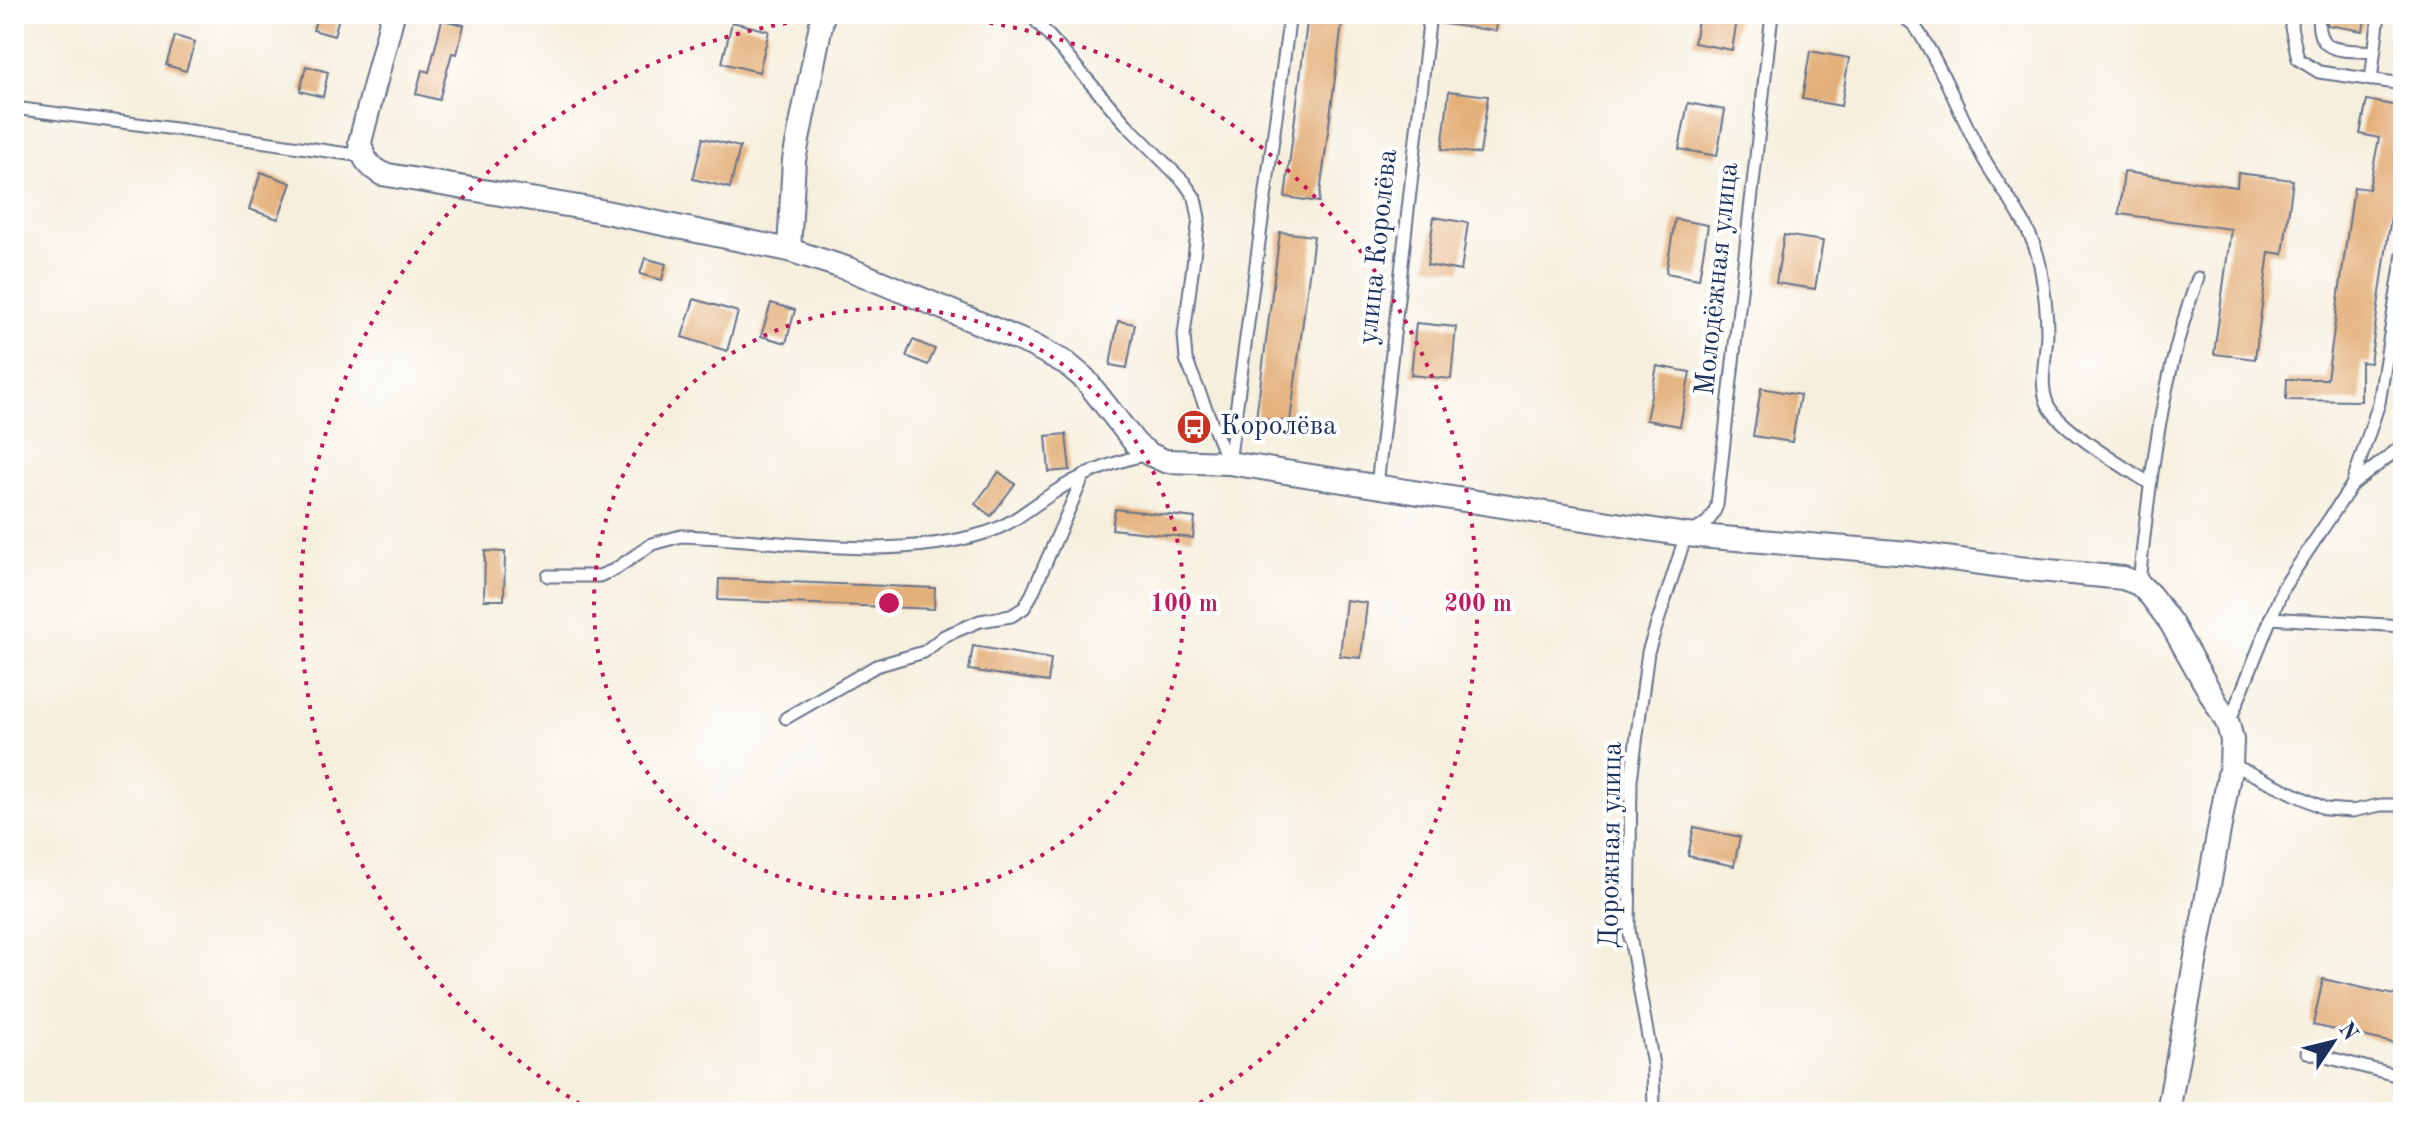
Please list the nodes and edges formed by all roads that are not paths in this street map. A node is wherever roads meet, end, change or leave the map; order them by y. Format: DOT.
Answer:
graph roads {
  1 [pos="393,14"];
  2 [pos="823,14"];
  3 [pos="1030,14"];
  4 [pos="1290,14"];
  5 [pos="1430,14"];
  6 [pos="1772,14"];
  7 [pos="1896,14"];
  8 [pos="2292,14"];
  9 [pos="2319,14"];
  10 [pos="2379,14"];
  11 [pos="2374,52"];
  12 [pos="2371,80"];
  13 [pos="2403,84"];
  14 [pos="14,108"];
  15 [pos="362,156"];
  16 [pos="789,250"];
  17 [pos="2403,254"];
  18 [pos="2198,278"];
  19 [pos="2403,445"];
  20 [pos="1149,454"];
  21 [pos="1229,463"];
  22 [pos="1084,474"];
  23 [pos="2149,483"];
  24 [pos="2352,485"];
  25 [pos="1377,486"];
  26 [pos="1686,535"];
  27 [pos="548,576"];
  28 [pos="2139,584"];
  29 [pos="2270,618"];
  30 [pos="2403,626"];
  31 [pos="786,718"];
  32 [pos="2228,724"];
  33 [pos="2231,764"];
  34 [pos="2403,805"];
  35 [pos="2307,1052"];
  36 [pos="2403,1077"];
  37 [pos="1654,1112"];
  38 [pos="2168,1112"];
  1 -- 15 [label="street"];
  2 -- 16 [label="street"];
  3 -- 21 [label="lane"];
  4 -- 21 [label="lane"];
  5 -- 25 [label="lane, улица Королёва"];
  6 -- 26 [label="lane, Молодёжная улица"];
  7 -- 23 [label="lane"];
  8 -- 12 [label="lane"];
  9 -- 11 [label="lane"];
  10 -- 11 [label="lane"];
  11 -- 12 [label="lane"];
  12 -- 13 [label="lane"];
  14 -- 15 [label="lane"];
  15 -- 16 [label="street"];
  16 -- 20 [label="street"];
  17 -- 24 [label="lane"];
  18 -- 23 [label="lane"];
  19 -- 24 [label="lane"];
  20 -- 21 [label="street"];
  20 -- 22 [label="lane"];
  21 -- 25 [label="street"];
  22 -- 27 [label="lane"];
  22 -- 31 [label="lane"];
  23 -- 28 [label="lane"];
  24 -- 29 [label="lane"];
  25 -- 26 [label="street"];
  26 -- 28 [label="street"];
  26 -- 37 [label="lane, Дорожная улица"];
  28 -- 32 [label="street"];
  29 -- 30 [label="lane"];
  29 -- 32 [label="lane"];
  32 -- 33 [label="street"];
  33 -- 34 [label="lane"];
  33 -- 38 [label="street"];
  35 -- 36 [label="lane"];
}
